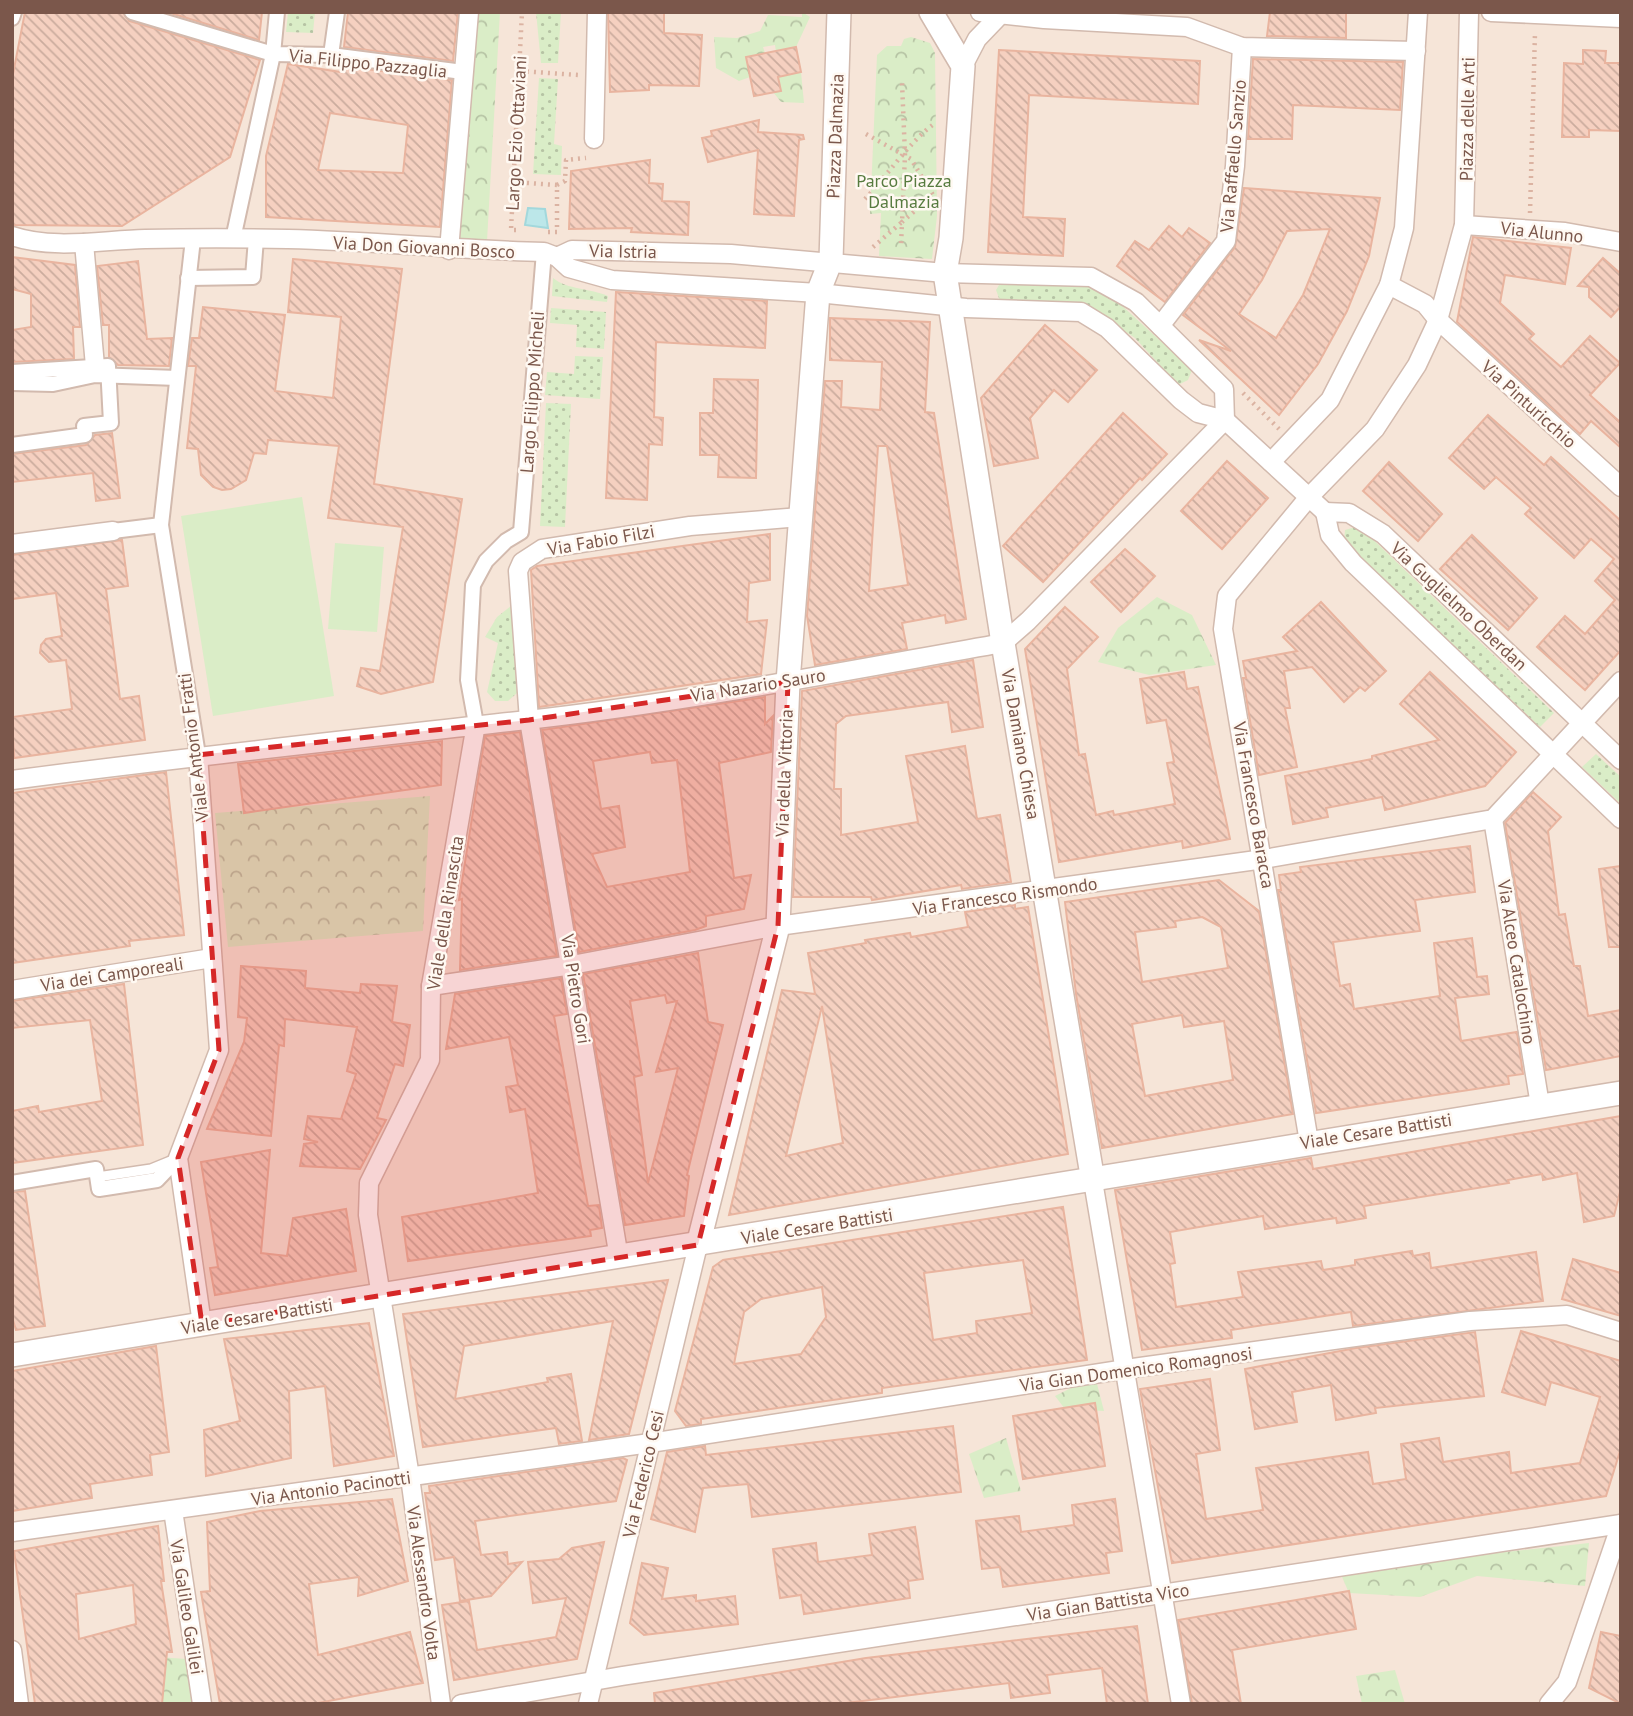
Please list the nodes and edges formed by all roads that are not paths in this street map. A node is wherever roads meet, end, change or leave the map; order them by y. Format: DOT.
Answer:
graph roads {
  1 [pos="14,12"];
  2 [pos="132,12"];
  3 [pos="277,12"];
  4 [pos="337,12"];
  5 [pos="470,12"];
  6 [pos="597,12"];
  7 [pos="839,12"];
  8 [pos="932,12"];
  9 [pos="980,12"];
  10 [pos="1202,12"];
  11 [pos="1410,12"];
  12 [pos="1469,12"];
  13 [pos="1491,12"];
  14 [pos="1418,13"];
  15 [pos="1569,13"];
  16 [pos="1001,14"];
  17 [pos="1045,16"];
  18 [pos="12,18"];
  19 [pos="1621,18"];
  20 [pos="1200,32"];
  21 [pos="1242,47"];
  22 [pos="1416,51"];
  23 [pos="273,54"];
  24 [pos="331,55"];
  25 [pos="963,66"];
  26 [pos="463,72"];
  27 [pos="592,146"];
  28 [pos="1464,225"];
  29 [pos="12,236"];
  30 [pos="193,239"];
  31 [pos="233,239"];
  32 [pos="256,239"];
  33 [pos="1621,242"];
  34 [pos="85,243"];
  35 [pos="449,250"];
  36 [pos="551,255"];
  37 [pos="831,260"];
  38 [pos="946,273"];
  39 [pos="188,278"];
  40 [pos="1389,285"];
  41 [pos="818,293"];
  42 [pos="952,307"];
  43 [pos="1438,320"];
  44 [pos="1160,326"];
  45 [pos="12,372"];
  46 [pos="99,372"];
  47 [pos="177,378"];
  48 [pos="12,383"];
  49 [pos="1225,420"];
  50 [pos="12,444"];
  51 [pos="1270,462"];
  52 [pos="1621,487"];
  53 [pos="1309,497"];
  54 [pos="1325,512"];
  55 [pos="800,517"];
  56 [pos="161,525"];
  57 [pos="113,531"];
  58 [pos="522,533"];
  59 [pos="12,544"];
  60 [pos="522,562"];
  61 [pos="1003,643"];
  62 [pos="788,681"];
  63 [pos="1621,681"];
  64 [pos="529,719"];
  65 [pos="1582,722"];
  66 [pos="477,724"];
  67 [pos="1551,754"];
  68 [pos="198,755"];
  69 [pos="1621,760"];
  70 [pos="12,780"];
  71 [pos="1493,819"];
  72 [pos="1621,819"];
  73 [pos="1264,859"];
  74 [pos="1046,891"];
  75 [pos="778,926"];
  76 [pos="212,958"];
  77 [pos="572,965"];
  78 [pos="431,986"];
  79 [pos="12,990"];
  80 [pos="1621,1093"];
  81 [pos="1540,1105"];
  82 [pos="1309,1142"];
  83 [pos="178,1158"];
  84 [pos="104,1176"];
  85 [pos="1093,1181"];
  86 [pos="12,1183"];
  87 [pos="698,1245"];
  88 [pos="619,1258"];
  89 [pos="380,1297"];
  90 [pos="202,1324"];
  91 [pos="1621,1332"];
  92 [pos="12,1355"];
  93 [pos="1126,1369"];
  94 [pos="650,1443"];
  95 [pos="410,1477"];
  96 [pos="173,1510"];
  97 [pos="1621,1524"];
  98 [pos="12,1532"];
  99 [pos="1161,1594"];
  100 [pos="12,1650"];
  101 [pos="594,1680"];
  102 [pos="19,1704"];
  103 [pos="202,1704"];
  104 [pos="441,1704"];
  105 [pos="461,1704"];
  106 [pos="588,1704"];
  107 [pos="1181,1704"];
  108 [pos="1549,1704"];
  1 -- 18 [label="street"];
  2 -- 23 [label="street, Via Filippo Pazzaglia"];
  3 -- 23 [label="street"];
  4 -- 24 [label="street"];
  5 -- 26 [label="street"];
  6 -- 27 [label="street"];
  7 -- 37 [label="street, Piazza Dalmazia"];
  8 -- 25 [label="street"];
  9 -- 16 [label="street"];
  10 -- 20 [label="street"];
  11 -- 14 [label="lane"];
  12 -- 28 [label="street, Piazza delle Arti"];
  13 -- 15 [label="street"];
  14 -- 22 [label="street"];
  15 -- 19 [label="street"];
  16 -- 17 [label="street"];
  16 -- 25 [label="street"];
  17 -- 20 [label="street"];
  20 -- 21 [label="street"];
  21 -- 22 [label="street"];
  21 -- 44 [label="street, Via Raffaello Sanzio"];
  22 -- 40 [label="street"];
  23 -- 24 [label="street, Via Filippo Pazzaglia"];
  23 -- 31 [label="street"];
  24 -- 26 [label="street, Via Filippo Pazzaglia"];
  25 -- 38 [label="street"];
  26 -- 35 [label="street"];
  28 -- 33 [label="street, Via Alunno"];
  28 -- 43 [label="street, Piazza delle Arti"];
  29 -- 34 [label="street, Via Don Giovanni Bosco"];
  30 -- 31 [label="street, Via Don Giovanni Bosco"];
  30 -- 34 [label="street, Via Don Giovanni Bosco"];
  30 -- 39 [label="street, Viale Antonio Fratti"];
  31 -- 32 [label="street, Via Don Giovanni Bosco"];
  32 -- 35 [label="street, Via Don Giovanni Bosco"];
  32 -- 39 [label="street"];
  34 -- 46 [label="street"];
  35 -- 36 [label="street, Via Don Giovanni Bosco"];
  36 -- 37 [label="street, Via Istria"];
  36 -- 41 [label="street, Via Istria"];
  36 -- 58 [label="street, Largo Filippo Micheli"];
  37 -- 38 [label="street"];
  37 -- 41 [label="street, Piazza Dalmazia"];
  38 -- 42 [label="street"];
  38 -- 44 [label="street"];
  39 -- 47 [label="street, Viale Antonio Fratti"];
  40 -- 43 [label="street, Via Pinturicchio"];
  40 -- 51 [label="street"];
  41 -- 42 [label="street"];
  41 -- 55 [label="street, Via della Vittoria"];
  42 -- 49 [label="street"];
  42 -- 61 [label="street, Via Damiano Chiesa"];
  43 -- 52 [label="street, Via Pinturicchio"];
  43 -- 53 [label="street, Via Francesco Baracca"];
  44 -- 49 [label="street"];
  45 -- 46 [label="street"];
  46 -- 47 [label="street"];
  46 -- 48 [label="street"];
  46 -- 50 [label="street"];
  47 -- 56 [label="street, Viale Antonio Fratti"];
  49 -- 51 [label="street"];
  49 -- 61 [label="street"];
  51 -- 53 [label="street"];
  53 -- 54 [label="street"];
  53 -- 73 [label="street, Via Francesco Baracca"];
  54 -- 65 [label="street, Via Guglielmo Oberdan"];
  54 -- 67 [label="street"];
  55 -- 60 [label="street, Via Fabio Filzi"];
  55 -- 62 [label="street, Via della Vittoria"];
  56 -- 57 [label="street"];
  56 -- 68 [label="street, Viale Antonio Fratti"];
  57 -- 59 [label="street"];
  58 -- 60 [label="street, Largo Filippo Micheli"];
  58 -- 66 [label="street"];
  60 -- 64 [label="street"];
  61 -- 62 [label="street, Via Nazario Sauro"];
  61 -- 74 [label="street, Via Damiano Chiesa"];
  62 -- 64 [label="street, Via Nazario Sauro"];
  62 -- 75 [label="street, Via della Vittoria"];
  63 -- 65 [label="street"];
  64 -- 66 [label="street, Via Nazario Sauro"];
  64 -- 77 [label="street, Via Pietro Gori"];
  65 -- 67 [label="street"];
  65 -- 69 [label="street, Via Guglielmo Oberdan"];
  66 -- 68 [label="street, Via Nazario Sauro"];
  66 -- 78 [label="street, Viale della Rinascita"];
  67 -- 71 [label="street"];
  67 -- 72 [label="street"];
  68 -- 70 [label="street, Via Nazario Sauro"];
  68 -- 76 [label="street, Viale Antonio Fratti"];
  71 -- 73 [label="street, Via Francesco Rismondo"];
  71 -- 81 [label="street, Via Alceo Catalochino"];
  73 -- 74 [label="street, Via Francesco Rismondo"];
  73 -- 82 [label="street, Via Francesco Baracca"];
  74 -- 75 [label="street, Via Francesco Rismondo"];
  74 -- 85 [label="street, Via Damiano Chiesa"];
  75 -- 77 [label="street, Via Francesco Rismondo"];
  75 -- 87 [label="street, Via della Vittoria"];
  76 -- 79 [label="street, Via dei Camporeali"];
  76 -- 83 [label="street, Viale Antonio Fratti"];
  77 -- 78 [label="street, Via Francesco Rismondo"];
  77 -- 88 [label="street, Via Pietro Gori"];
  78 -- 89 [label="street, Viale della Rinascita"];
  80 -- 81 [label="street, Viale Cesare Battisti"];
  81 -- 82 [label="street, Viale Cesare Battisti"];
  82 -- 85 [label="street, Viale Cesare Battisti"];
  83 -- 84 [label="lane"];
  83 -- 86 [label="street"];
  83 -- 90 [label="street"];
  85 -- 87 [label="street, Viale Cesare Battisti"];
  85 -- 93 [label="street"];
  87 -- 88 [label="street, Viale Cesare Battisti"];
  87 -- 94 [label="street, Via Federico Cesi"];
  88 -- 89 [label="street, Viale Cesare Battisti"];
  89 -- 90 [label="street, Viale Cesare Battisti"];
  89 -- 95 [label="street, Via Alessandro Volta"];
  90 -- 92 [label="street, Viale Cesare Battisti"];
  91 -- 93 [label="street, Via Gian Domenico Romagnosi"];
  93 -- 94 [label="street, Via Gian Domenico Romagnosi"];
  93 -- 99 [label="street"];
  94 -- 95 [label="street, Via Antonio Pacinotti"];
  94 -- 101 [label="street, Via Federico Cesi"];
  95 -- 96 [label="street, Via Antonio Pacinotti"];
  95 -- 104 [label="street, Via Alessandro Volta"];
  96 -- 98 [label="street, Via Antonio Pacinotti"];
  96 -- 103 [label="street, Via Galileo Galilei"];
  97 -- 99 [label="street, Via Gian Battista Vico"];
  97 -- 108 [label="street"];
  99 -- 101 [label="street, Via Gian Battista Vico"];
  99 -- 107 [label="street"];
  100 -- 102 [label="street"];
  101 -- 105 [label="street, Via Gian Battista Vico"];
  101 -- 106 [label="street, Via Federico Cesi"];
}
